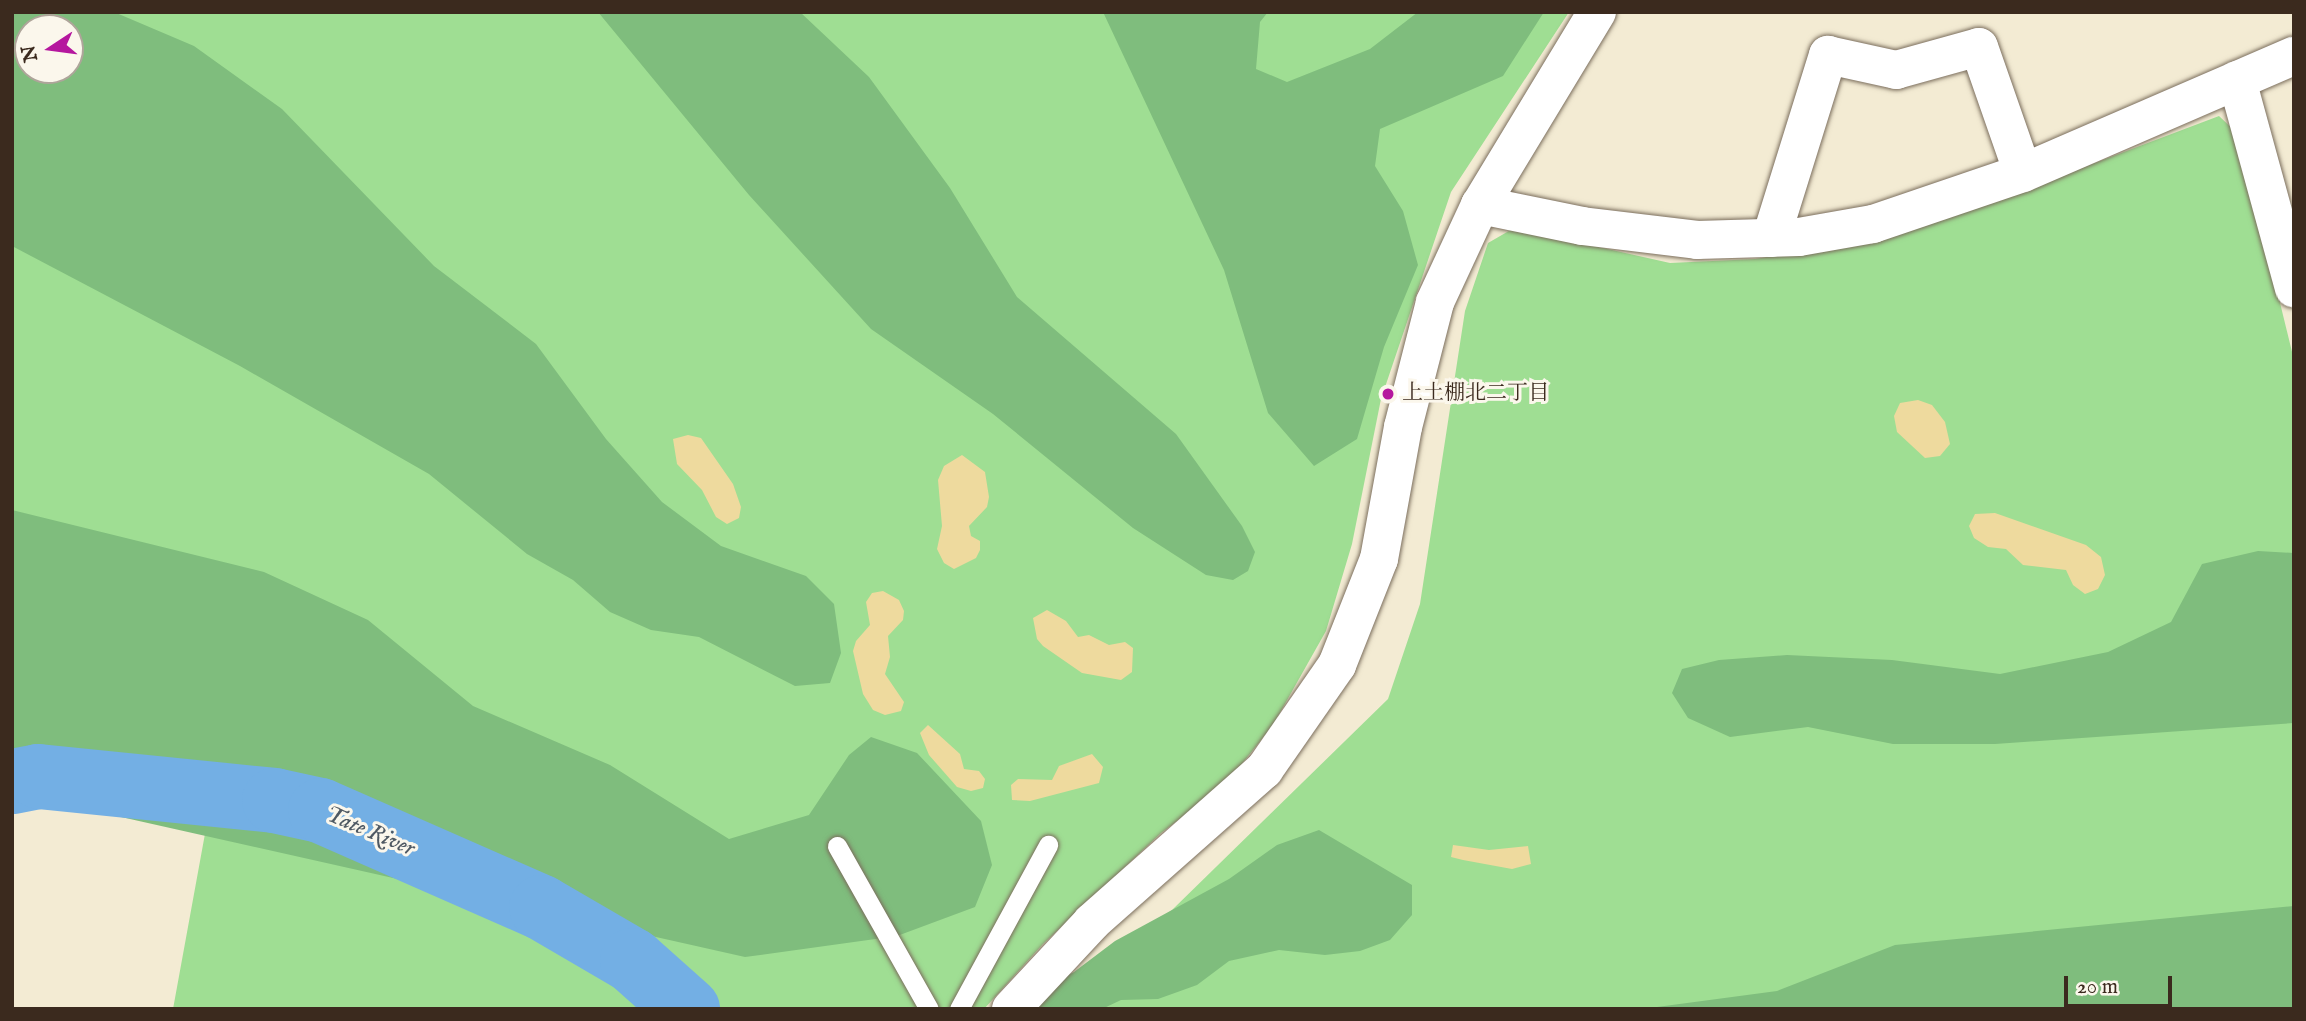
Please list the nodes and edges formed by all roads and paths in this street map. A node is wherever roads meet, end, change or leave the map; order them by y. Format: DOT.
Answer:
graph roads {
  1 [pos="1597,12"];
  2 [pos="2294,56"];
  3 [pos="2237,80"];
  4 [pos="2023,173"];
  5 [pos="1480,205"];
  6 [pos="1771,238"];
  7 [pos="2294,288"];
  8 [pos="1048,845"];
  9 [pos="837,846"];
  10 [pos="929,1009"];
  11 [pos="959,1009"];
  12 [pos="1011,1009"];
  1 -- 5 [label="street"];
  2 -- 3 [label="street"];
  3 -- 4 [label="street"];
  3 -- 7 [label="street"];
  4 -- 6 [label="street"];
  4 -- 6 [label="street"];
  5 -- 6 [label="street"];
  5 -- 12 [label="street"];
  8 -- 11 [label="lane"];
  9 -- 10 [label="lane"];
}
